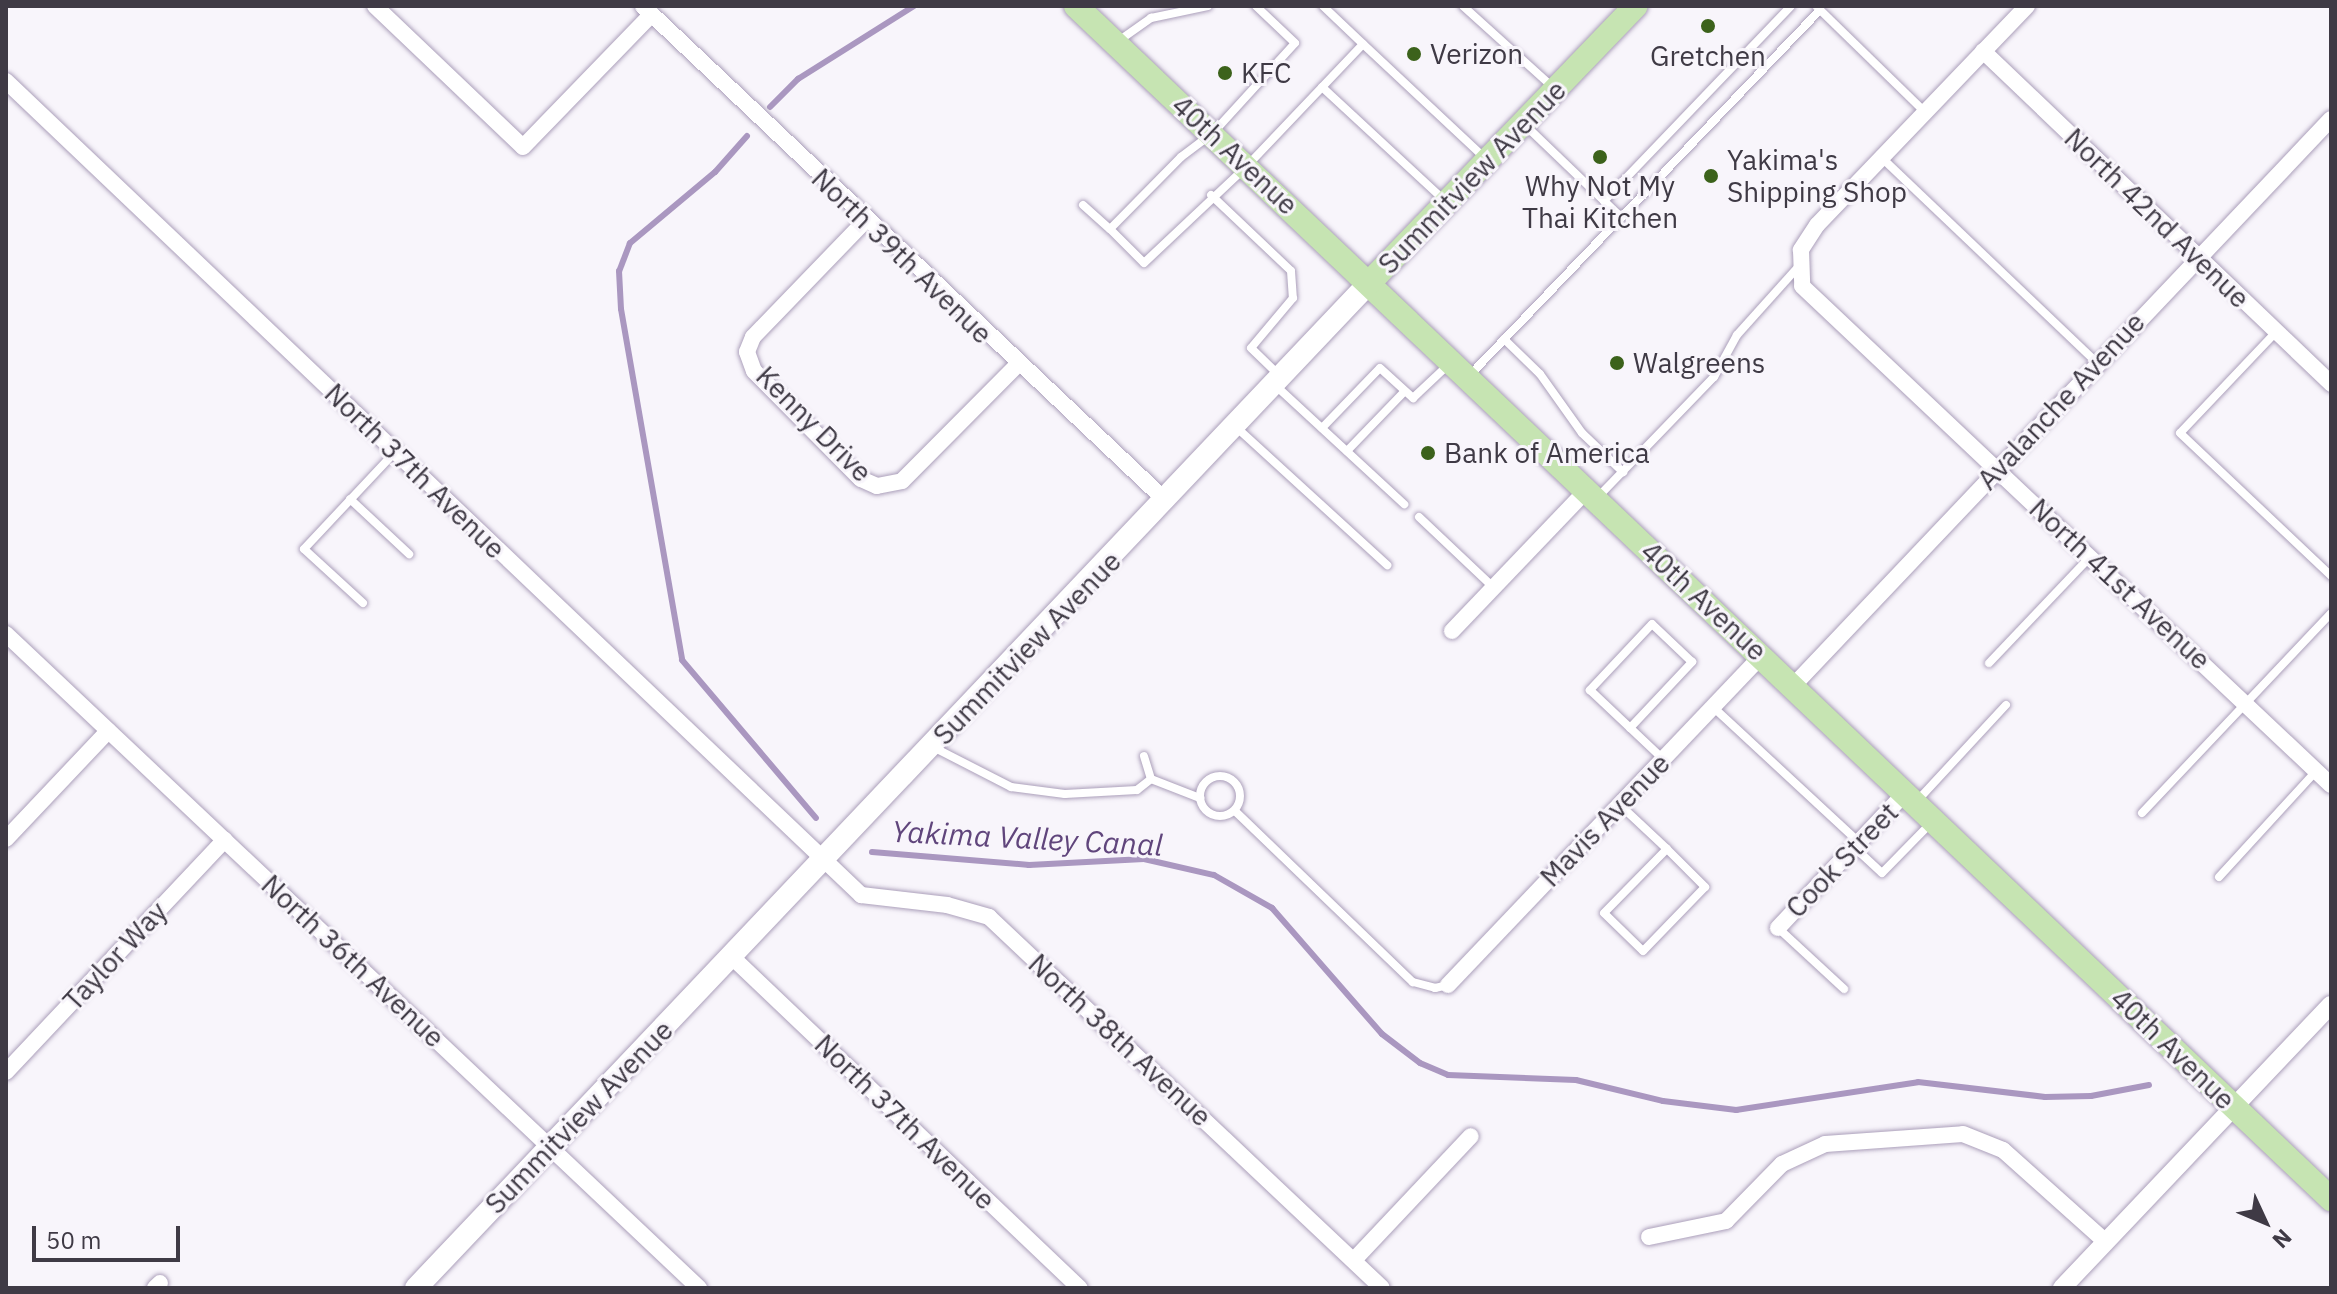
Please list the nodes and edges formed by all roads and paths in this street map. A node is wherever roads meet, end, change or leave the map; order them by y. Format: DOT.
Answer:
graph roads {
  1 [pos="375,6"];
  2 [pos="1076,6"];
  3 [pos="1208,6"];
  4 [pos="1256,6"];
  5 [pos="1323,6"];
  6 [pos="1463,6"];
  7 [pos="1636,6"];
  8 [pos="1791,6"];
  9 [pos="2027,6"];
  10 [pos="1818,8"];
  11 [pos="647,10"];
  12 [pos="1115,43"];
  13 [pos="1363,44"];
  14 [pos="1983,51"];
  15 [pos="6,81"];
  16 [pos="1322,87"];
  17 [pos="1555,89"];
  18 [pos="1925,112"];
  19 [pos="2331,119"];
  20 [pos="1523,124"];
  21 [pos="1212,134"];
  22 [pos="1881,157"];
  23 [pos="1487,160"];
  24 [pos="1247,166"];
  25 [pos="1211,195"];
  26 [pos="1604,201"];
  27 [pos="1447,203"];
  28 [pos="1083,205"];
  29 [pos="1621,217"];
  30 [pos="866,220"];
  31 [pos="1110,229"];
  32 [pos="2197,257"];
  33 [pos="1799,266"];
  34 [pos="1370,282"];
  35 [pos="2276,332"];
  36 [pos="1504,339"];
  37 [pos="2097,363"];
  38 [pos="1017,365"];
  39 [pos="1460,369"];
  40 [pos="1278,381"];
  41 [pos="2331,384"];
  42 [pos="1405,391"];
  43 [pos="1236,427"];
  44 [pos="1322,428"];
  45 [pos="1347,451"];
  46 [pos="395,452"];
  47 [pos="1997,468"];
  48 [pos="1623,472"];
  49 [pos="1591,495"];
  50 [pos="350,499"];
  51 [pos="1166,501"];
  52 [pos="1404,504"];
  53 [pos="1419,517"];
  54 [pos="409,554"];
  55 [pos="2090,557"];
  56 [pos="1387,565"];
  57 [pos="2331,576"];
  58 [pos="1494,588"];
  59 [pos="363,603"];
  60 [pos="2331,613"];
  61 [pos="1452,631"];
  62 [pos="6,634"];
  63 [pos="1762,655"];
  64 [pos="1989,663"];
  65 [pos="1794,685"];
  66 [pos="2245,703"];
  67 [pos="2006,705"];
  68 [pos="1713,707"];
  69 [pos="1630,728"];
  70 [pos="108,731"];
  71 [pos="933,747"];
  72 [pos="1144,756"];
  73 [pos="1663,759"];
  74 [pos="2316,771"];
  75 [pos="1151,779"];
  76 [pos="2331,785"];
  77 [pos="1912,796"];
  78 [pos="1200,798"];
  79 [pos="1620,804"];
  80 [pos="1235,811"];
  81 [pos="2142,813"];
  82 [pos="1935,818"];
  83 [pos="6,839"];
  84 [pos="225,840"];
  85 [pos="1857,844"];
  86 [pos="1667,849"];
  87 [pos="824,862"];
  88 [pos="2219,877"];
  89 [pos="1778,928"];
  90 [pos="732,957"];
  91 [pos="1448,985"];
  92 [pos="1844,989"];
  93 [pos="2331,1005"];
  94 [pos="6,1072"];
  95 [pos="2233,1109"];
  96 [pos="1471,1136"];
  97 [pos="551,1146"];
  98 [pos="2331,1199"];
  99 [pos="1649,1237"];
  100 [pos="2106,1242"];
  101 [pos="1354,1260"];
  102 [pos="416,1288"];
  103 [pos="699,1288"];
  104 [pos="1079,1288"];
  105 [pos="1382,1288"];
  106 [pos="2062,1288"];
  1 -- 11 [label="street"];
  2 -- 12 [label="main road, 40th Avenue"];
  3 -- 12 [label="lane"];
  4 -- 21 [label="lane"];
  5 -- 13 [label="lane"];
  6 -- 17 [label="lane"];
  7 -- 17 [label="main road, Summitview Avenue"];
  8 -- 26 [label="lane"];
  9 -- 14 [label="street"];
  10 -- 18 [label="lane"];
  10 -- 29 [label="lane"];
  11 -- 30 [label="street, North 39th Avenue"];
  12 -- 21 [label="main road, 40th Avenue"];
  13 -- 16 [label="lane"];
  13 -- 23 [label="lane"];
  14 -- 18 [label="street"];
  14 -- 32 [label="street, North 42nd Avenue"];
  15 -- 46 [label="street, North 37th Avenue"];
  16 -- 24 [label="lane"];
  16 -- 27 [label="lane"];
  17 -- 20 [label="main road, Summitview Avenue"];
  18 -- 22 [label="street"];
  19 -- 32 [label="street, Avalanche Avenue"];
  20 -- 23 [label="main road, Summitview Avenue"];
  20 -- 26 [label="lane"];
  21 -- 24 [label="main road, 40th Avenue"];
  21 -- 31 [label="lane"];
  22 -- 33 [label="street"];
  22 -- 37 [label="lane"];
  23 -- 27 [label="main road, Summitview Avenue"];
  24 -- 25 [label="lane"];
  24 -- 34 [label="main road, 40th Avenue"];
  25 -- 31 [label="lane"];
  25 -- 40 [label="lane"];
  26 -- 29 [label="lane"];
  27 -- 34 [label="main road, Summitview Avenue"];
  28 -- 31 [label="lane"];
  29 -- 36 [label="lane"];
  30 -- 38 [label="street, North 39th Avenue"];
  30 -- 38 [label="street, Kenny Drive"];
  32 -- 35 [label="street, North 42nd Avenue"];
  32 -- 37 [label="street, Avalanche Avenue"];
  33 -- 47 [label="street, North 41st Avenue"];
  33 -- 48 [label="lane"];
  34 -- 39 [label="main road, 40th Avenue"];
  34 -- 40 [label="main road, Summitview Avenue"];
  35 -- 41 [label="street, North 42nd Avenue"];
  35 -- 57 [label="lane"];
  36 -- 39 [label="lane"];
  36 -- 48 [label="lane"];
  37 -- 47 [label="street, Avalanche Avenue"];
  38 -- 51 [label="street, North 39th Avenue"];
  39 -- 42 [label="lane"];
  39 -- 49 [label="main road, 40th Avenue"];
  40 -- 43 [label="main road, Summitview Avenue"];
  40 -- 44 [label="lane"];
  42 -- 44 [label="lane"];
  42 -- 45 [label="lane"];
  43 -- 51 [label="main road, Summitview Avenue"];
  43 -- 56 [label="lane"];
  44 -- 45 [label="lane"];
  45 -- 52 [label="lane"];
  46 -- 50 [label="lane"];
  46 -- 87 [label="street, North 37th Avenue"];
  47 -- 55 [label="street, North 41st Avenue"];
  47 -- 65 [label="street, Avalanche Avenue"];
  48 -- 49 [label="lane"];
  49 -- 58 [label="street"];
  49 -- 63 [label="main road, 40th Avenue"];
  50 -- 54 [label="lane"];
  50 -- 59 [label="lane"];
  51 -- 71 [label="main road, Summitview Avenue"];
  53 -- 58 [label="lane"];
  55 -- 64 [label="lane"];
  55 -- 66 [label="street, North 41st Avenue"];
  58 -- 61 [label="street"];
  60 -- 66 [label="lane"];
  62 -- 70 [label="street, North 36th Avenue"];
  63 -- 65 [label="main road, 40th Avenue"];
  63 -- 68 [label="street, Mavis Avenue"];
  65 -- 77 [label="main road, 40th Avenue"];
  66 -- 74 [label="street, North 41st Avenue"];
  66 -- 81 [label="lane"];
  67 -- 77 [label="lane"];
  68 -- 73 [label="street, Mavis Avenue"];
  68 -- 85 [label="lane"];
  69 -- 69 [label="lane"];
  69 -- 73 [label="lane"];
  70 -- 83 [label="street"];
  70 -- 84 [label="street, North 36th Avenue"];
  71 -- 75 [label="lane"];
  71 -- 87 [label="main road, Summitview Avenue"];
  72 -- 75 [label="lane"];
  73 -- 79 [label="street, Mavis Avenue"];
  74 -- 76 [label="street, North 41st Avenue"];
  74 -- 88 [label="lane"];
  75 -- 78 [label="lane"];
  77 -- 82 [label="main road, 40th Avenue"];
  77 -- 85 [label="street, Cook Street"];
  78 -- 80 [label="lane"];
  78 -- 80 [label="lane"];
  79 -- 86 [label="lane"];
  79 -- 91 [label="street, Mavis Avenue"];
  80 -- 91 [label="lane"];
  82 -- 85 [label="lane"];
  82 -- 95 [label="main road, 40th Avenue"];
  84 -- 94 [label="street, Taylor Way"];
  84 -- 97 [label="street, North 36th Avenue"];
  85 -- 89 [label="street, Cook Street"];
  86 -- 86 [label="lane"];
  87 -- 90 [label="main road, Summitview Avenue"];
  87 -- 101 [label="street, North 38th Avenue"];
  89 -- 92 [label="lane"];
  90 -- 97 [label="main road, Summitview Avenue"];
  90 -- 104 [label="street, North 37th Avenue"];
  93 -- 95 [label="street"];
  95 -- 98 [label="main road, 40th Avenue"];
  95 -- 100 [label="street"];
  96 -- 101 [label="street"];
  97 -- 102 [label="main road, Summitview Avenue"];
  97 -- 103 [label="street, North 36th Avenue"];
  99 -- 100 [label="street"];
  100 -- 106 [label="street"];
  101 -- 105 [label="street, North 38th Avenue"];
}
